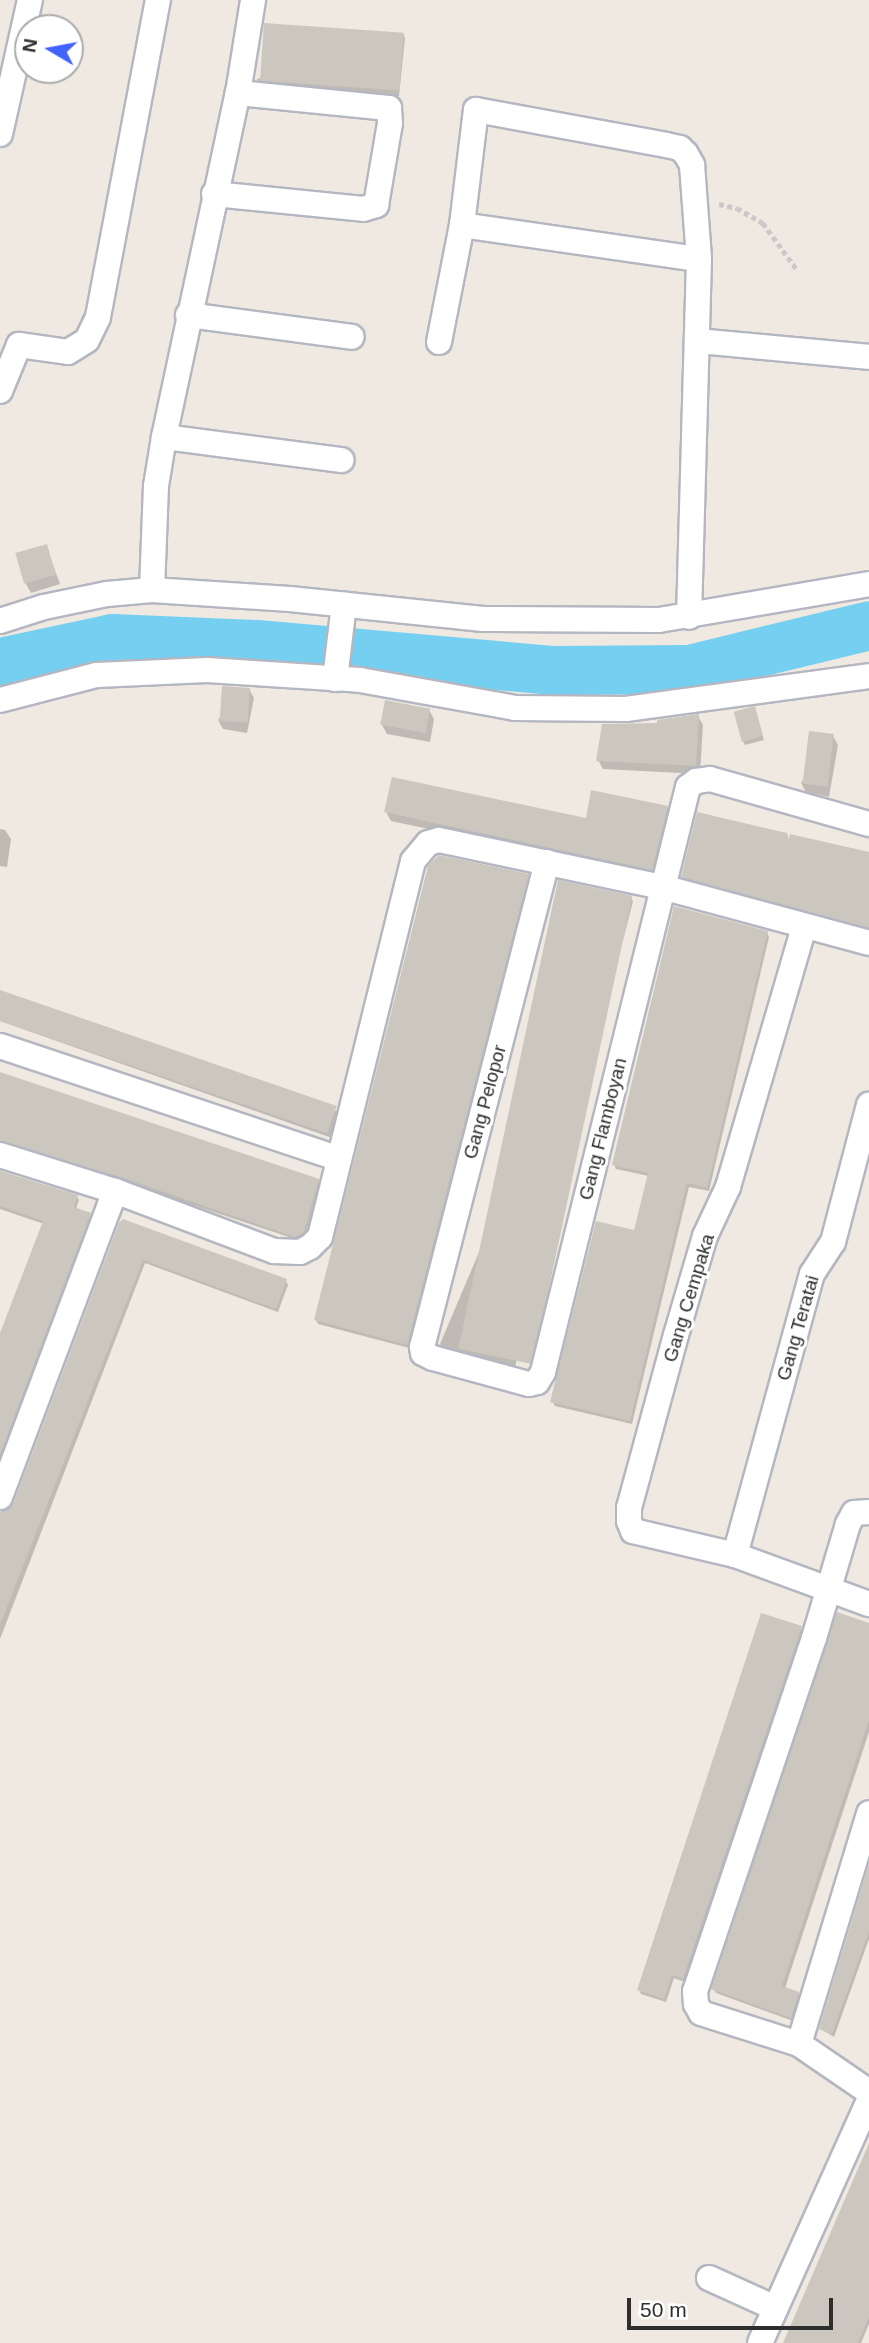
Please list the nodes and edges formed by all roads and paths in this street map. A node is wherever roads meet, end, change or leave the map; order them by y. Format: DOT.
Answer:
graph roads {
  1 [pos="30,0"];
  2 [pos="253,0"];
  3 [pos="151,2"];
  4 [pos="238,93"];
  5 [pos="0,134"];
  6 [pos="214,194"];
  7 [pos="694,197"];
  8 [pos="461,225"];
  9 [pos="699,259"];
  10 [pos="798,271"];
  11 [pos="188,315"];
  12 [pos="352,337"];
  13 [pos="698,341"];
  14 [pos="9,342"];
  15 [pos="439,342"];
  16 [pos="869,357"];
  17 [pos="0,391"];
  18 [pos="164,437"];
  19 [pos="342,460"];
  20 [pos="869,584"];
  21 [pos="152,590"];
  22 [pos="343,616"];
  23 [pos="689,617"];
  24 [pos="0,621"];
  25 [pos="335,673"];
  26 [pos="869,676"];
  27 [pos="0,700"];
  28 [pos="869,824"];
  29 [pos="547,862"];
  30 [pos="662,887"];
  31 [pos="804,927"];
  32 [pos="869,943"];
  33 [pos="0,1046"];
  34 [pos="869,1105"];
  35 [pos="0,1154"];
  36 [pos="339,1159"];
  37 [pos="115,1191"];
  38 [pos="544,1372"];
  39 [pos="0,1497"];
  40 [pos="869,1513"];
  41 [pos="735,1555"];
  42 [pos="828,1587"];
  43 [pos="869,1604"];
  44 [pos="869,1813"];
  45 [pos="799,2044"];
  46 [pos="869,2092"];
  47 [pos="869,2101"];
  48 [pos="709,2278"];
  49 [pos="775,2308"];
  50 [pos="760,2343"];
  1 -- 5 [label="street"];
  2 -- 4 [label="street"];
  3 -- 14 [label="street"];
  4 -- 6 [label="street"];
  4 -- 6 [label="street"];
  6 -- 11 [label="street"];
  7 -- 8 [label="street"];
  7 -- 9 [label="street"];
  7 -- 10 [label="path"];
  8 -- 9 [label="street"];
  8 -- 15 [label="street"];
  9 -- 13 [label="street"];
  11 -- 12 [label="street"];
  11 -- 18 [label="street"];
  13 -- 16 [label="street"];
  13 -- 23 [label="street"];
  14 -- 17 [label="street"];
  18 -- 19 [label="street"];
  18 -- 21 [label="street"];
  20 -- 23 [label="street"];
  21 -- 22 [label="street"];
  21 -- 24 [label="street"];
  22 -- 23 [label="street"];
  22 -- 25 [label="street"];
  25 -- 26 [label="street"];
  25 -- 27 [label="street"];
  28 -- 30 [label="street, Gang Flamboyan"];
  29 -- 30 [label="street"];
  29 -- 36 [label="street"];
  29 -- 38 [label="street, Gang Pelopor"];
  30 -- 31 [label="street"];
  30 -- 38 [label="street, Gang Flamboyan"];
  31 -- 32 [label="street"];
  31 -- 41 [label="street, Gang Cempaka"];
  33 -- 36 [label="street"];
  34 -- 41 [label="street, Gang Teratai"];
  35 -- 37 [label="street"];
  36 -- 37 [label="street"];
  37 -- 39 [label="street"];
  40 -- 42 [label="street"];
  41 -- 42 [label="street"];
  42 -- 43 [label="street"];
  42 -- 45 [label="street"];
  44 -- 45 [label="street"];
  45 -- 46 [label="street"];
  47 -- 49 [label="street"];
  48 -- 49 [label="street"];
  49 -- 50 [label="street"];
}
